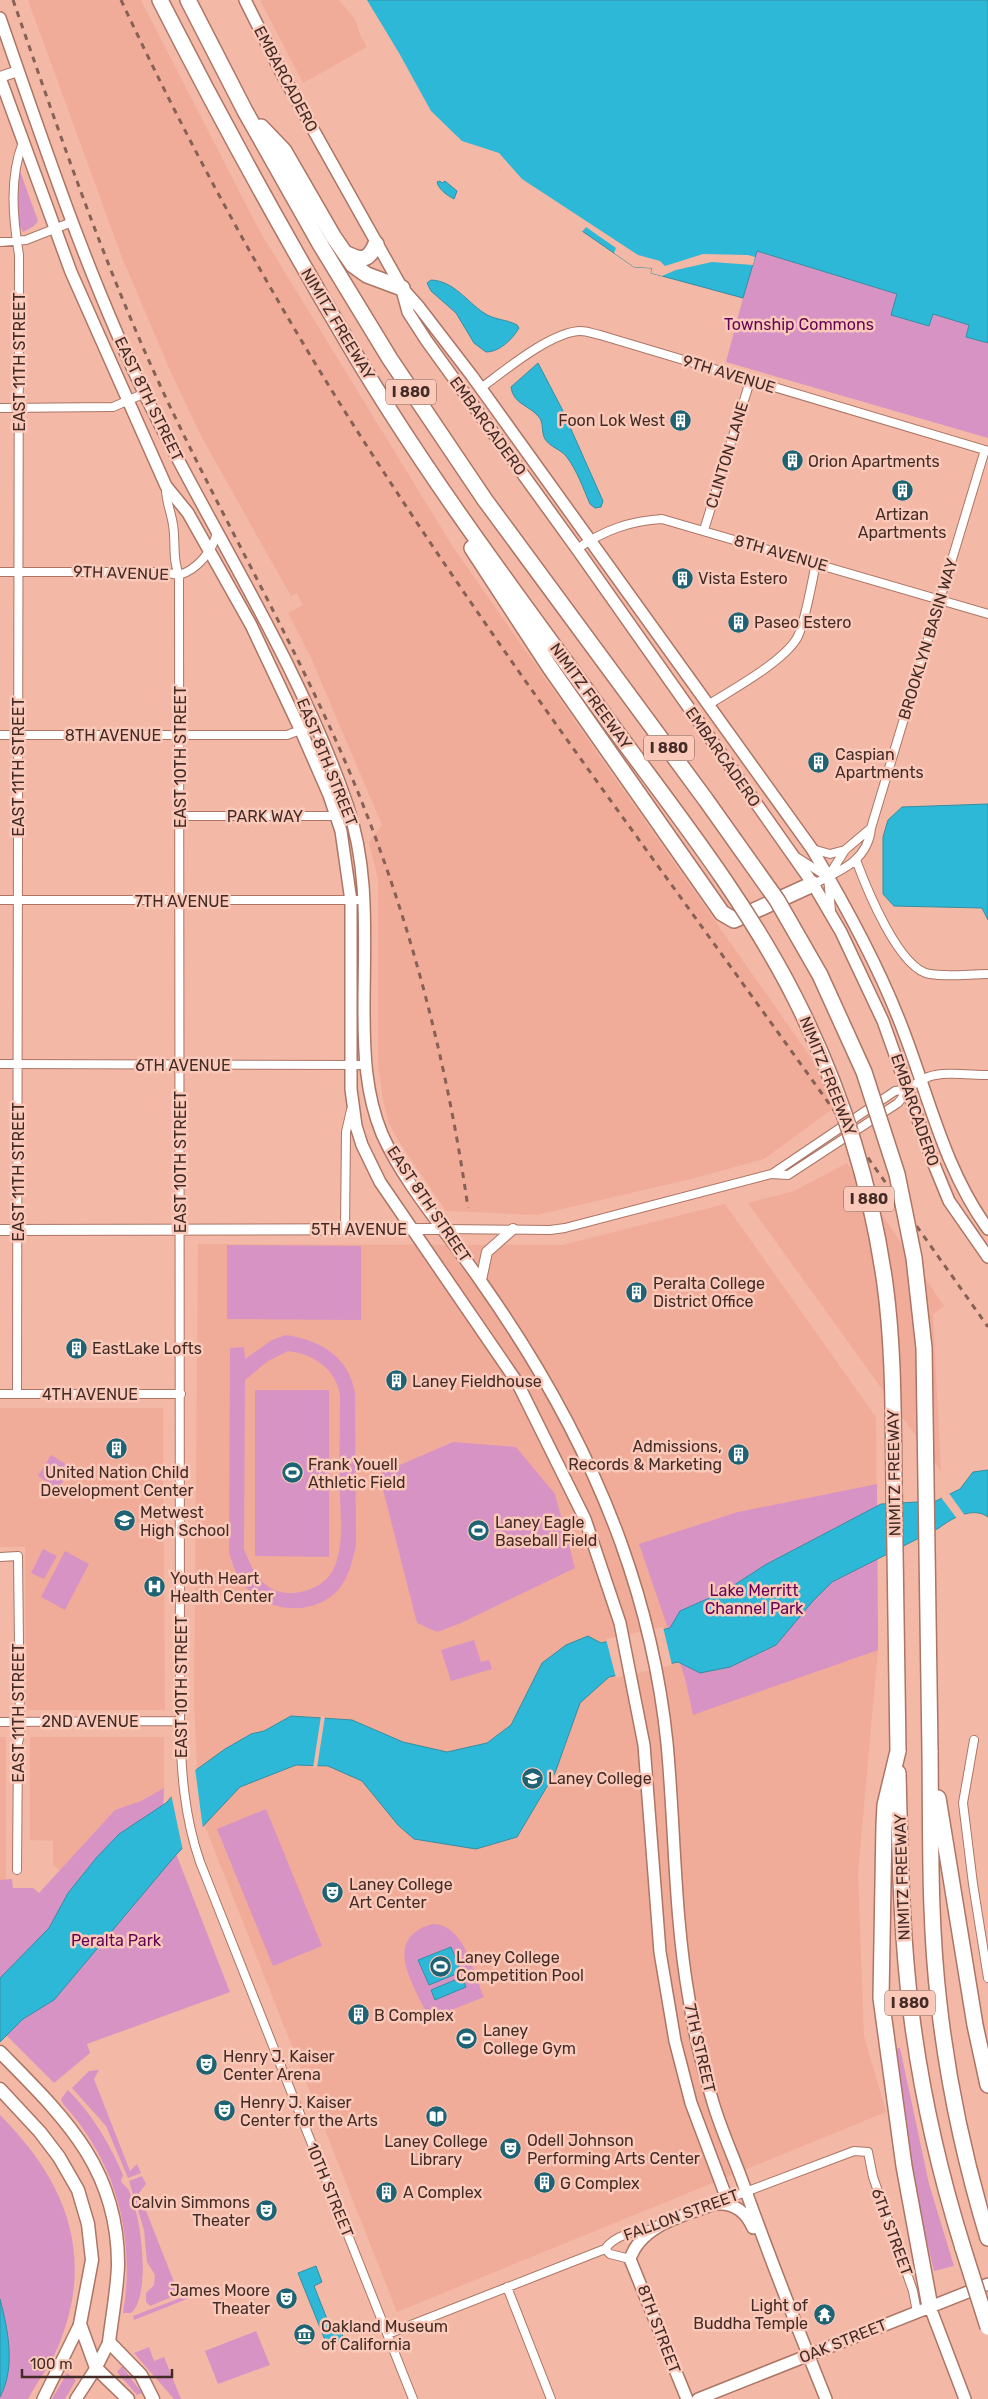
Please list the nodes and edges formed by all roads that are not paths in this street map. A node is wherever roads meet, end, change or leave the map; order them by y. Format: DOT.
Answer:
graph roads {
  1 [pos="160,0"];
  2 [pos="188,0"];
  3 [pos="244,0"];
  4 [pos="0,18"];
  5 [pos="18,71"];
  6 [pos="0,78"];
  7 [pos="245,111"];
  8 [pos="23,142"];
  9 [pos="72,222"];
  10 [pos="54,228"];
  11 [pos="17,241"];
  12 [pos="0,242"];
  13 [pos="376,244"];
  14 [pos="343,252"];
  15 [pos="402,288"];
  16 [pos="750,381"];
  17 [pos="481,388"];
  18 [pos="145,393"];
  19 [pos="127,401"];
  20 [pos="0,408"];
  21 [pos="19,408"];
  22 [pos="410,439"];
  23 [pos="986,450"];
  24 [pos="166,486"];
  25 [pos="217,529"];
  26 [pos="704,530"];
  27 [pos="590,540"];
  28 [pos="577,548"];
  29 [pos="210,549"];
  30 [pos="816,563"];
  31 [pos="0,572"];
  32 [pos="19,572"];
  33 [pos="179,575"];
  34 [pos="939,599"];
  35 [pos="988,614"];
  36 [pos="708,705"];
  37 [pos="314,725"];
  38 [pos="301,731"];
  39 [pos="0,735"];
  40 [pos="18,735"];
  41 [pos="180,735"];
  42 [pos="350,812"];
  43 [pos="180,816"];
  44 [pos="336,816"];
  45 [pos="871,828"];
  46 [pos="812,849"];
  47 [pos="845,850"];
  48 [pos="793,856"];
  49 [pos="856,860"];
  50 [pos="828,877"];
  51 [pos="813,884"];
  52 [pos="0,900"];
  53 [pos="18,900"];
  54 [pos="364,900"];
  55 [pos="179,901"];
  56 [pos="351,901"];
  57 [pos="832,916"];
  58 [pos="988,974"];
  59 [pos="0,1064"];
  60 [pos="18,1064"];
  61 [pos="179,1065"];
  62 [pos="350,1065"];
  63 [pos="365,1065"];
  64 [pos="988,1075"];
  65 [pos="922,1080"];
  66 [pos="908,1090"];
  67 [pos="352,1106"];
  68 [pos="771,1174"];
  69 [pos="413,1228"];
  70 [pos="180,1229"];
  71 [pos="345,1229"];
  72 [pos="443,1229"];
  73 [pos="513,1229"];
  74 [pos="988,1229"];
  75 [pos="0,1230"];
  76 [pos="18,1230"];
  77 [pos="988,1257"];
  78 [pos="481,1280"];
  79 [pos="0,1394"];
  80 [pos="18,1394"];
  81 [pos="181,1394"];
  82 [pos="0,1556"];
  83 [pos="657,1677"];
  84 [pos="634,1685"];
  85 [pos="180,1721"];
  86 [pos="0,1722"];
  87 [pos="18,1722"];
  88 [pos="974,1740"];
  89 [pos="898,1751"];
  90 [pos="930,1751"];
  91 [pos="193,1840"];
  92 [pos="17,1870"];
  93 [pos="988,1978"];
  94 [pos="0,2052"];
  95 [pos="988,2085"];
  96 [pos="0,2089"];
  97 [pos="868,2152"];
  98 [pos="746,2192"];
  99 [pos="723,2202"];
  100 [pos="651,2230"];
  101 [pos="988,2238"];
  102 [pos="604,2249"];
  103 [pos="630,2259"];
  104 [pos="776,2277"];
  105 [pos="988,2284"];
  106 [pos="507,2287"];
  107 [pos="924,2309"];
  108 [pos="80,2324"];
  109 [pos="988,2327"];
  110 [pos="388,2334"];
  111 [pos="109,2342"];
  112 [pos="808,2355"];
  113 [pos="96,2368"];
  114 [pos="43,2399"];
  115 [pos="76,2399"];
  116 [pos="128,2399"];
  117 [pos="153,2399"];
  118 [pos="413,2399"];
  119 [pos="551,2399"];
  120 [pos="687,2399"];
  121 [pos="698,2399"];
  122 [pos="826,2399"];
  123 [pos="965,2399"];
  1 -- 22 [label="highway, NIMITZ FREEWAY / I 880"];
  2 -- 7 [label="highway, NIMITZ FREEWAY / I 880"];
  3 -- 13 [label="main road, EMBARCADERO"];
  4 -- 5 [label="main road, EAST 8TH STREET"];
  5 -- 6 [label="street"];
  5 -- 9 [label="main road, EAST 8TH STREET"];
  6 -- 8 [label="main road, EAST 8TH STREET"];
  7 -- 14 [label="highway"];
  7 -- 90 [label="highway, NIMITZ FREEWAY / I 880, bridge"];
  8 -- 10 [label="main road, EAST 8TH STREET"];
  8 -- 11 [label="street, EAST 11TH STREET"];
  9 -- 10 [label="street"];
  9 -- 18 [label="main road, EAST 8TH STREET"];
  10 -- 11 [label="street"];
  10 -- 19 [label="main road, EAST 8TH STREET"];
  11 -- 12 [label="street"];
  11 -- 21 [label="street, EAST 11TH STREET"];
  13 -- 14 [label="highway"];
  13 -- 15 [label="main road, EMBARCADERO"];
  14 -- 15 [label="highway"];
  15 -- 17 [label="main road, EMBARCADERO"];
  15 -- 28 [label="main road, EMBARCADERO"];
  16 -- 17 [label="street, 9TH AVENUE"];
  16 -- 23 [label="street, 9TH AVENUE"];
  16 -- 26 [label="street, CLINTON LANE"];
  17 -- 27 [label="main road, EMBARCADERO"];
  18 -- 19 [label="street"];
  18 -- 25 [label="main road, EAST 8TH STREET"];
  19 -- 21 [label="street"];
  19 -- 24 [label="main road, EAST 8TH STREET"];
  20 -- 21 [label="street"];
  21 -- 32 [label="street, EAST 11TH STREET"];
  22 -- 51 [label="highway"];
  22 -- 89 [label="highway, NIMITZ FREEWAY / I 880, bridge"];
  23 -- 34 [label="street, BROOKLYN BASIN WAY"];
  24 -- 29 [label="main road, EAST 8TH STREET"];
  24 -- 33 [label="street, EAST 10TH STREET"];
  25 -- 29 [label="street, 9TH AVENUE"];
  25 -- 37 [label="main road, EAST 8TH STREET"];
  26 -- 27 [label="street, 8TH AVENUE"];
  26 -- 30 [label="street, 8TH AVENUE"];
  27 -- 28 [label="street, 8TH AVENUE"];
  27 -- 36 [label="main road, EMBARCADERO"];
  28 -- 48 [label="main road, EMBARCADERO"];
  29 -- 33 [label="street, 9TH AVENUE"];
  29 -- 38 [label="main road, EAST 8TH STREET"];
  30 -- 34 [label="street, 8TH AVENUE"];
  30 -- 36 [label="street"];
  31 -- 32 [label="street, 9TH AVENUE"];
  32 -- 33 [label="street, 9TH AVENUE"];
  32 -- 40 [label="street, EAST 11TH STREET"];
  33 -- 41 [label="street, EAST 10TH STREET"];
  34 -- 35 [label="street, 8TH AVENUE"];
  34 -- 45 [label="street, BROOKLYN BASIN WAY"];
  36 -- 46 [label="main road, EMBARCADERO"];
  37 -- 38 [label="street, 8TH AVENUE"];
  37 -- 42 [label="main road, EAST 8TH STREET"];
  38 -- 41 [label="street, 8TH AVENUE"];
  38 -- 44 [label="main road, EAST 8TH STREET"];
  39 -- 40 [label="street, 8TH AVENUE"];
  40 -- 41 [label="street, 8TH AVENUE"];
  40 -- 53 [label="street, EAST 11TH STREET"];
  41 -- 43 [label="street, EAST 10TH STREET"];
  42 -- 44 [label="street, PARK WAY"];
  42 -- 54 [label="main road, EAST 8TH STREET"];
  43 -- 44 [label="street, PARK WAY"];
  43 -- 55 [label="street, EAST 10TH STREET"];
  44 -- 56 [label="main road, EAST 8TH STREET"];
  45 -- 47 [label="street"];
  45 -- 49 [label="street, BROOKLYN BASIN WAY"];
  46 -- 47 [label="street"];
  46 -- 50 [label="main road, EMBARCADERO"];
  47 -- 50 [label="street"];
  48 -- 50 [label="street"];
  48 -- 51 [label="main road, EMBARCADERO"];
  49 -- 50 [label="street, BROOKLYN BASIN WAY"];
  49 -- 58 [label="street"];
  50 -- 51 [label="street, BROOKLYN BASIN WAY"];
  50 -- 57 [label="street"];
  50 -- 65 [label="main road, EMBARCADERO"];
  51 -- 57 [label="main road, EMBARCADERO"];
  52 -- 53 [label="street, 7TH AVENUE"];
  53 -- 55 [label="street, 7TH AVENUE"];
  53 -- 60 [label="street, EAST 11TH STREET"];
  54 -- 56 [label="street, 7TH AVENUE"];
  54 -- 63 [label="main road, EAST 8TH STREET"];
  55 -- 56 [label="street, 7TH AVENUE"];
  55 -- 61 [label="street, EAST 10TH STREET"];
  56 -- 62 [label="main road, EAST 8TH STREET"];
  57 -- 66 [label="main road, EMBARCADERO"];
  59 -- 60 [label="street, 6TH AVENUE"];
  60 -- 61 [label="street, 6TH AVENUE"];
  60 -- 76 [label="street, EAST 11TH STREET"];
  61 -- 62 [label="street, 6TH AVENUE"];
  61 -- 70 [label="street, EAST 10TH STREET"];
  62 -- 63 [label="street, 6TH AVENUE"];
  62 -- 67 [label="main road, EAST 8TH STREET"];
  63 -- 72 [label="main road, EAST 8TH STREET"];
  64 -- 65 [label="street, 5TH AVENUE"];
  65 -- 66 [label="street, 5TH AVENUE"];
  65 -- 74 [label="main road, EMBARCADERO"];
  66 -- 68 [label="street, 5TH AVENUE"];
  66 -- 68 [label="street, 5TH AVENUE"];
  66 -- 77 [label="main road, EMBARCADERO"];
  67 -- 69 [label="main road, EAST 8TH STREET"];
  67 -- 71 [label="street, EAST 8TH STREET"];
  68 -- 73 [label="street, 5TH AVENUE"];
  69 -- 71 [label="street, 5TH AVENUE"];
  69 -- 72 [label="street, 5TH AVENUE"];
  69 -- 84 [label="main road, EAST 8TH STREET"];
  70 -- 71 [label="street, 5TH AVENUE"];
  70 -- 76 [label="street, 5TH AVENUE"];
  70 -- 81 [label="street, EAST 10TH STREET"];
  72 -- 73 [label="street, 5TH AVENUE"];
  72 -- 78 [label="main road, EAST 8TH STREET"];
  73 -- 78 [label="street"];
  75 -- 76 [label="street, 5TH AVENUE"];
  76 -- 80 [label="street, EAST 11TH STREET"];
  78 -- 83 [label="main road, EAST 8TH STREET"];
  79 -- 80 [label="street, 4TH AVENUE"];
  80 -- 81 [label="street, 4TH AVENUE"];
  81 -- 85 [label="street, EAST 10TH STREET"];
  82 -- 87 [label="street, EAST 11TH STREET"];
  83 -- 98 [label="main road, 7TH STREET"];
  84 -- 99 [label="main road, 7TH STREET"];
  85 -- 87 [label="street, 2ND AVENUE"];
  85 -- 91 [label="street, EAST 10TH STREET"];
  86 -- 87 [label="street, 2ND AVENUE"];
  87 -- 92 [label="street, EAST 11TH STREET"];
  88 -- 93 [label="street"];
  89 -- 107 [label="highway"];
  89 -- 109 [label="highway, NIMITZ FREEWAY / I 880, bridge"];
  90 -- 95 [label="highway"];
  90 -- 101 [label="highway, NIMITZ FREEWAY / I 880"];
  91 -- 110 [label="street, 10TH STREET"];
  94 -- 111 [label="main road"];
  96 -- 108 [label="main road"];
  97 -- 98 [label="street, FALLON STREET"];
  97 -- 107 [label="street, 6TH STREET"];
  98 -- 99 [label="street, FALLON STREET"];
  98 -- 104 [label="main road, 7TH STREET"];
  99 -- 100 [label="main road, FALLON STREET"];
  99 -- 104 [label="main road"];
  100 -- 102 [label="street, FALLON STREET"];
  100 -- 103 [label="main road"];
  102 -- 103 [label="street"];
  102 -- 106 [label="street, FALLON STREET"];
  103 -- 120 [label="main road, 8TH STREET"];
  104 -- 112 [label="main road, 7TH STREET"];
  105 -- 107 [label="main road, OAK STREET"];
  106 -- 110 [label="street, FALLON STREET"];
  106 -- 119 [label="street"];
  107 -- 112 [label="main road, OAK STREET"];
  107 -- 123 [label="main road, 6TH STREET"];
  108 -- 113 [label="main road"];
  108 -- 114 [label="main road"];
  110 -- 118 [label="street, 10TH STREET"];
  111 -- 113 [label="main road"];
  111 -- 117 [label="main road"];
  112 -- 121 [label="main road, OAK STREET"];
  112 -- 122 [label="main road, 7TH STREET"];
  113 -- 115 [label="main road"];
  113 -- 116 [label="main road"];
}
